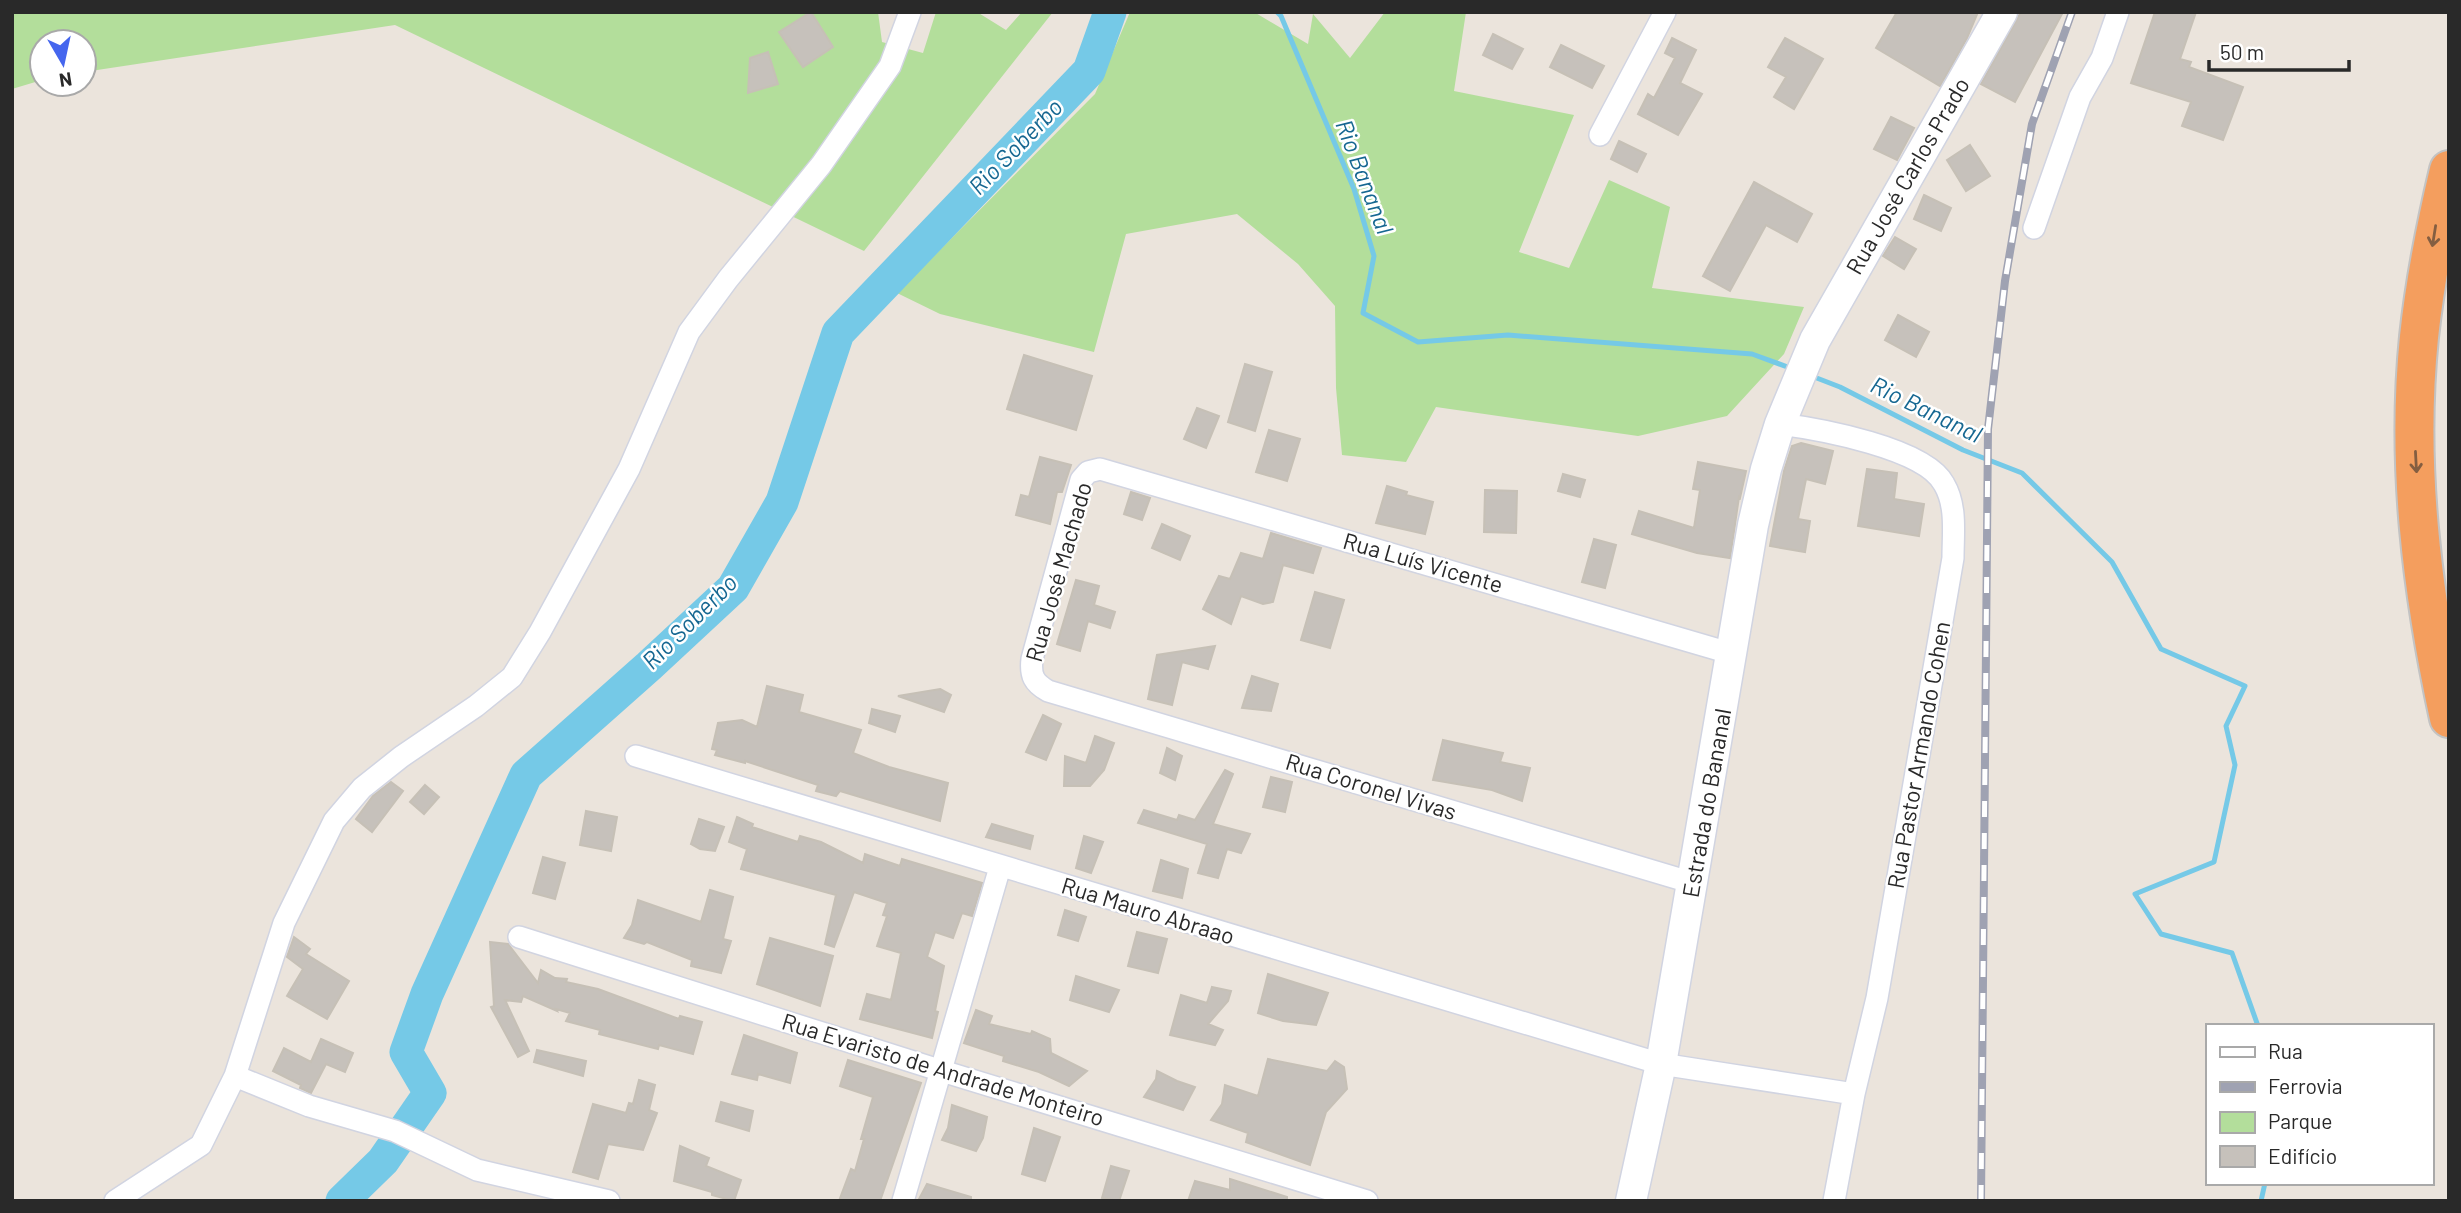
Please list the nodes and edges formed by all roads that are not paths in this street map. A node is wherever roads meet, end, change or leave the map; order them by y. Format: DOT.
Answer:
graph roads {
  1 [pos="910,12"];
  2 [pos="1665,12"];
  3 [pos="2002,12"];
  4 [pos="2118,12"];
  5 [pos="1600,135"];
  6 [pos="2449,170"];
  7 [pos="2034,228"];
  8 [pos="1783,415"];
  9 [pos="1114,472"];
  10 [pos="1733,654"];
  11 [pos="1048,691"];
  12 [pos="2449,718"];
  13 [pos="636,756"];
  14 [pos="1000,867"];
  15 [pos="1693,883"];
  16 [pos="519,937"];
  17 [pos="1661,1064"];
  18 [pos="942,1071"];
  19 [pos="235,1076"];
  20 [pos="1854,1094"];
  21 [pos="115,1201"];
  22 [pos="609,1201"];
  23 [pos="903,1201"];
  24 [pos="1367,1201"];
  25 [pos="1631,1201"];
  26 [pos="1834,1201"];
  1 -- 19 [label="street"];
  2 -- 5 [label="street"];
  3 -- 8 [label="main road, Rua José Carlos Prado"];
  4 -- 7 [label="street"];
  6 -- 12 [label="highway, one-way"];
  8 -- 10 [label="main road, Estrada do Bananal"];
  8 -- 20 [label="street, Rua Pastor Armando Cohen"];
  9 -- 10 [label="street, Rua Luís Vicente"];
  9 -- 11 [label="street, Rua José Machado"];
  10 -- 15 [label="main road, Estrada do Bananal"];
  11 -- 15 [label="street, Rua Coronel Vivas"];
  13 -- 14 [label="street, Rua Mauro Abraao"];
  14 -- 17 [label="street, Rua Mauro Abraao"];
  14 -- 18 [label="street"];
  15 -- 17 [label="main road, Estrada do Bananal"];
  16 -- 18 [label="street, Rua Evaristo de Andrade Monteiro"];
  17 -- 20 [label="street, Rua Mauro Abraao"];
  17 -- 25 [label="main road, Estrada do Bananal"];
  18 -- 23 [label="street"];
  18 -- 24 [label="street, Rua Evaristo de Andrade Monteiro"];
  19 -- 21 [label="street"];
  19 -- 22 [label="street"];
  20 -- 26 [label="street, Rua Pastor Armando Cohen"];
}
